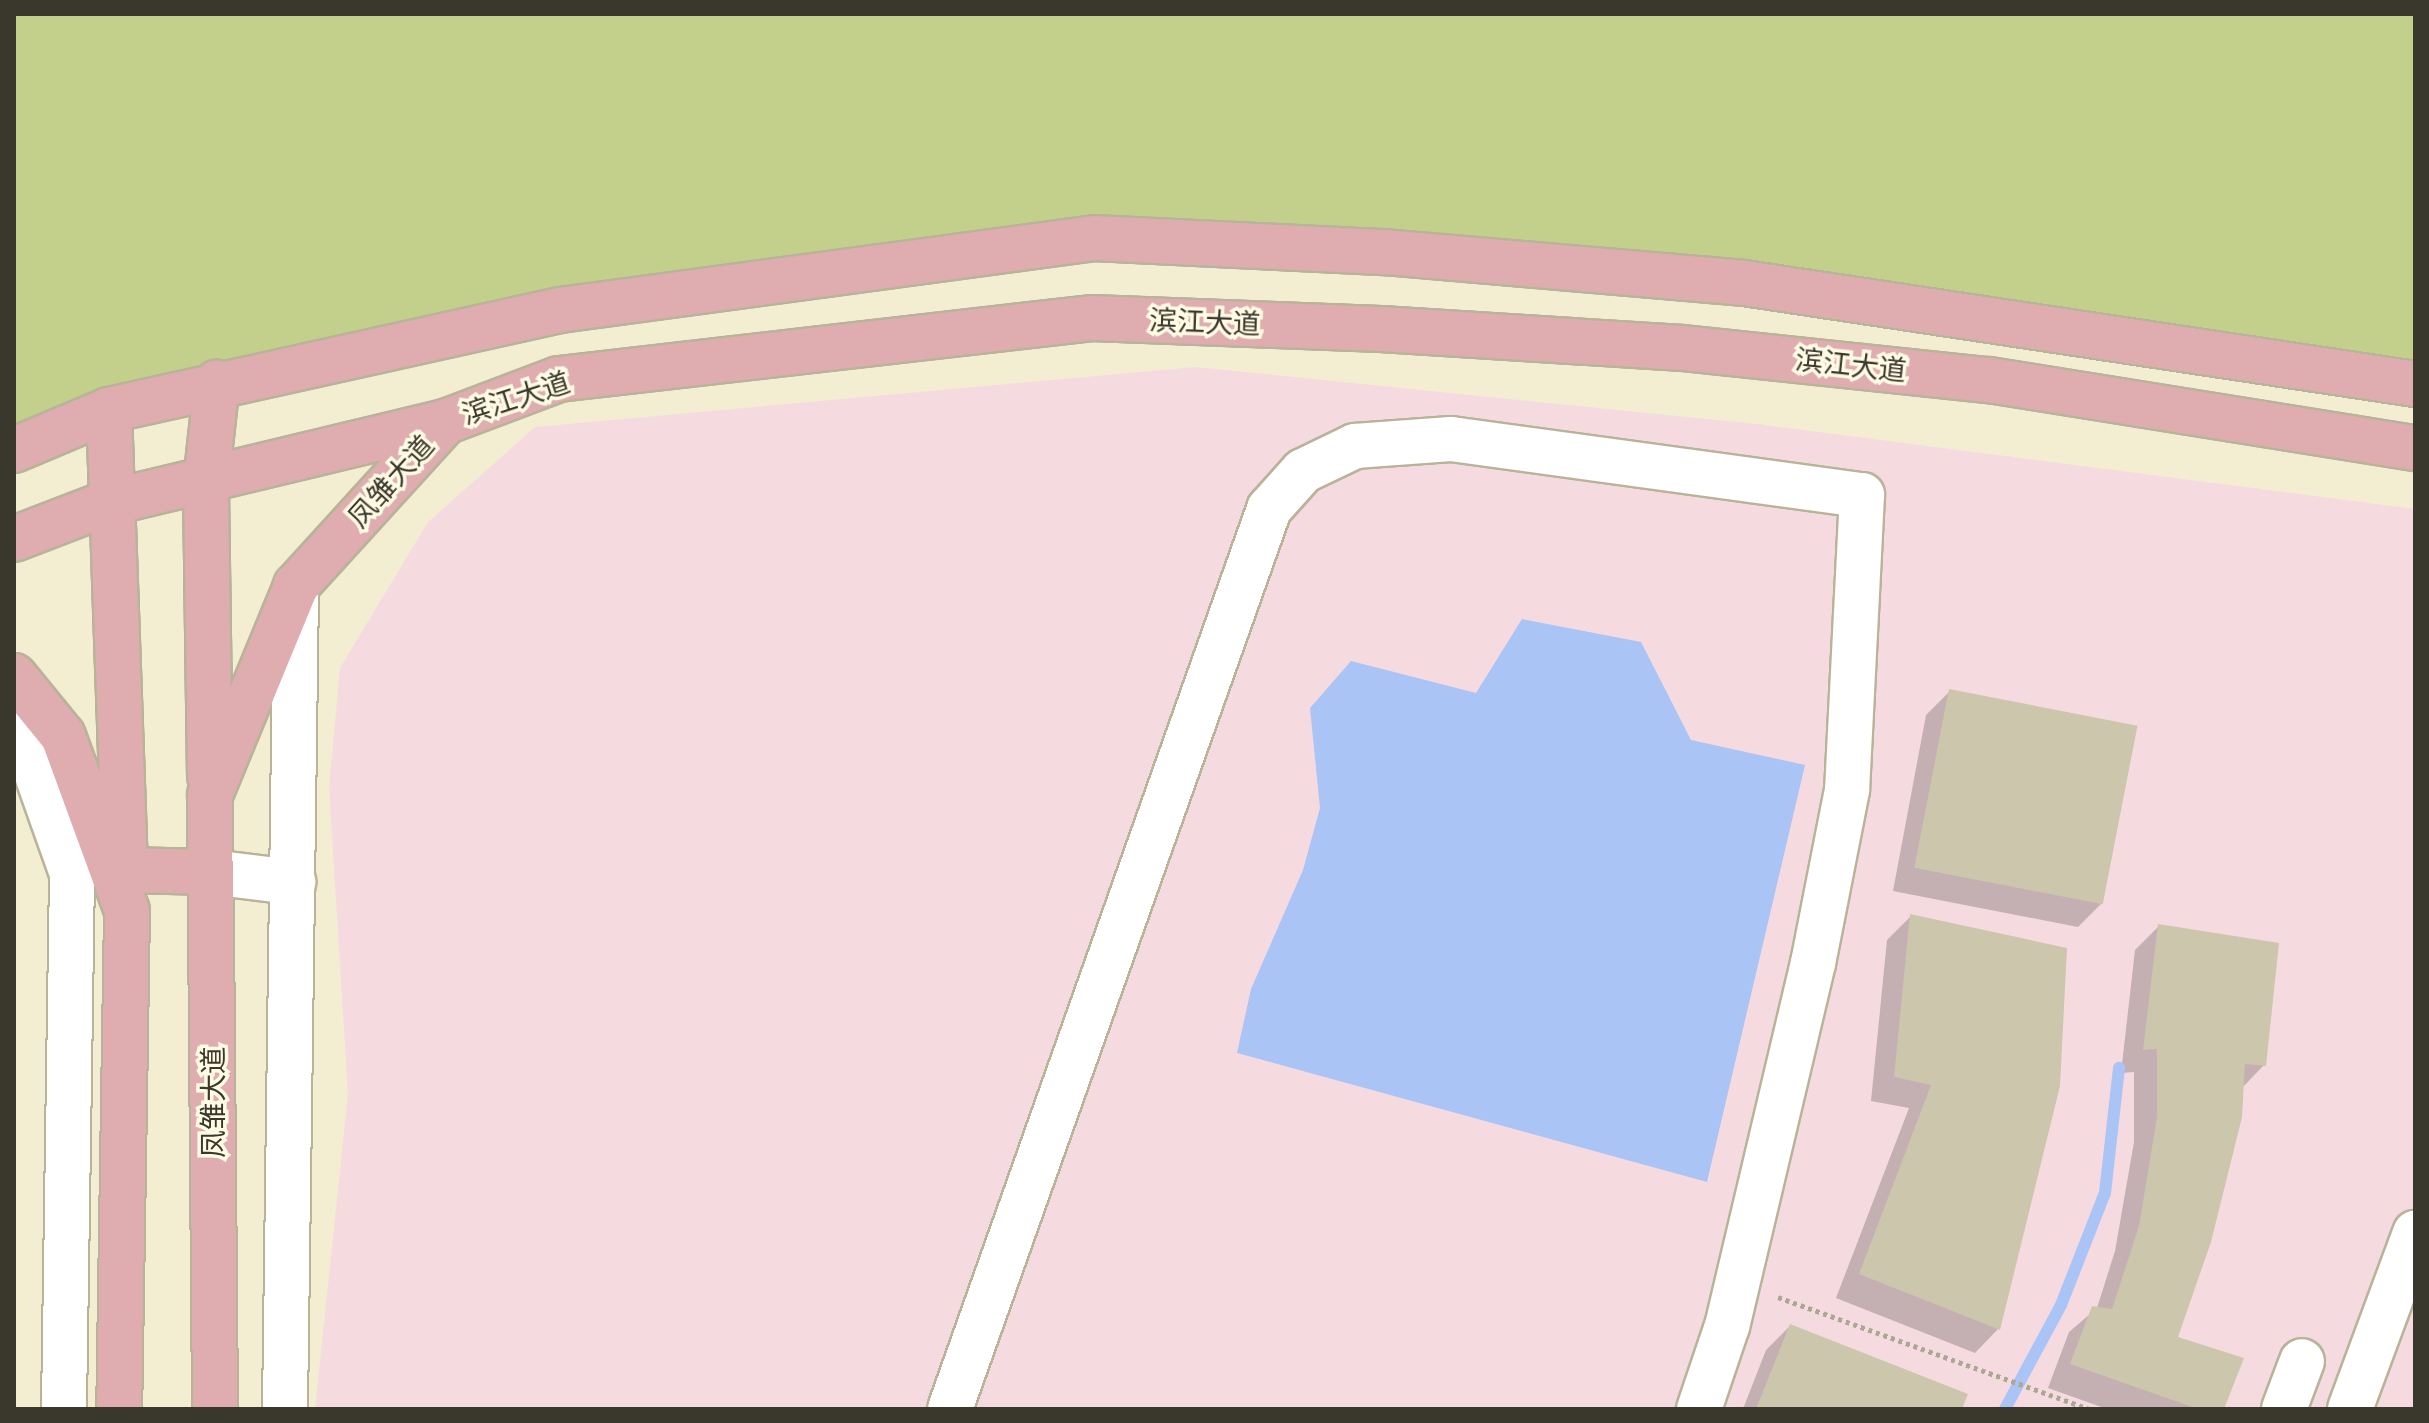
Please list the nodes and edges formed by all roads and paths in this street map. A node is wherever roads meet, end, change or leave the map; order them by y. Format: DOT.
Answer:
graph roads {
  1 [pos="217,383"];
  2 [pos="2415,384"];
  3 [pos="109,410"];
  4 [pos="445,422"];
  5 [pos="2415,448"];
  6 [pos="14,450"];
  7 [pos="206,482"];
  8 [pos="108,503"];
  9 [pos="14,539"];
  10 [pos="296,586"];
  11 [pos="14,676"];
  12 [pos="14,710"];
  13 [pos="210,795"];
  14 [pos="211,872"];
  15 [pos="293,882"];
  16 [pos="126,890"];
  17 [pos="2415,1233"];
  18 [pos="1737,1282"];
  19 [pos="215,1352"];
  20 [pos="2302,1361"];
  21 [pos="64,1409"];
  22 [pos="119,1409"];
  23 [pos="215,1409"];
  24 [pos="224,1409"];
  25 [pos="285,1409"];
  26 [pos="950,1409"];
  27 [pos="1699,1409"];
  28 [pos="2089,1409"];
  29 [pos="2284,1409"];
  30 [pos="2350,1409"];
  1 -- 2 [label="main road"];
  1 -- 3 [label="main road"];
  1 -- 7 [label="main road, 凤雏大道"];
  3 -- 6 [label="main road"];
  3 -- 8 [label="main road"];
  4 -- 5 [label="main road, 滨江大道"];
  4 -- 7 [label="main road, 滨江大道"];
  4 -- 10 [label="main road, 凤雏大道"];
  7 -- 8 [label="main road, 滨江大道"];
  7 -- 13 [label="main road, 凤雏大道"];
  8 -- 9 [label="main road, 滨江大道"];
  8 -- 16 [label="main road"];
  10 -- 13 [label="main road, 凤雏大道"];
  10 -- 15 [label="street"];
  11 -- 16 [label="main road"];
  12 -- 21 [label="street"];
  13 -- 14 [label="main road, 凤雏大道"];
  14 -- 15 [label="street"];
  14 -- 16 [label="main road"];
  14 -- 19 [label="main road, 凤雏大道"];
  15 -- 25 [label="street"];
  16 -- 22 [label="main road"];
  17 -- 30 [label="street"];
  18 -- 26 [label="street"];
  18 -- 27 [label="street"];
  18 -- 28 [label="path"];
  19 -- 23 [label="main road, 凤雏大道"];
  19 -- 24 [label="street"];
  20 -- 29 [label="street"];
}
